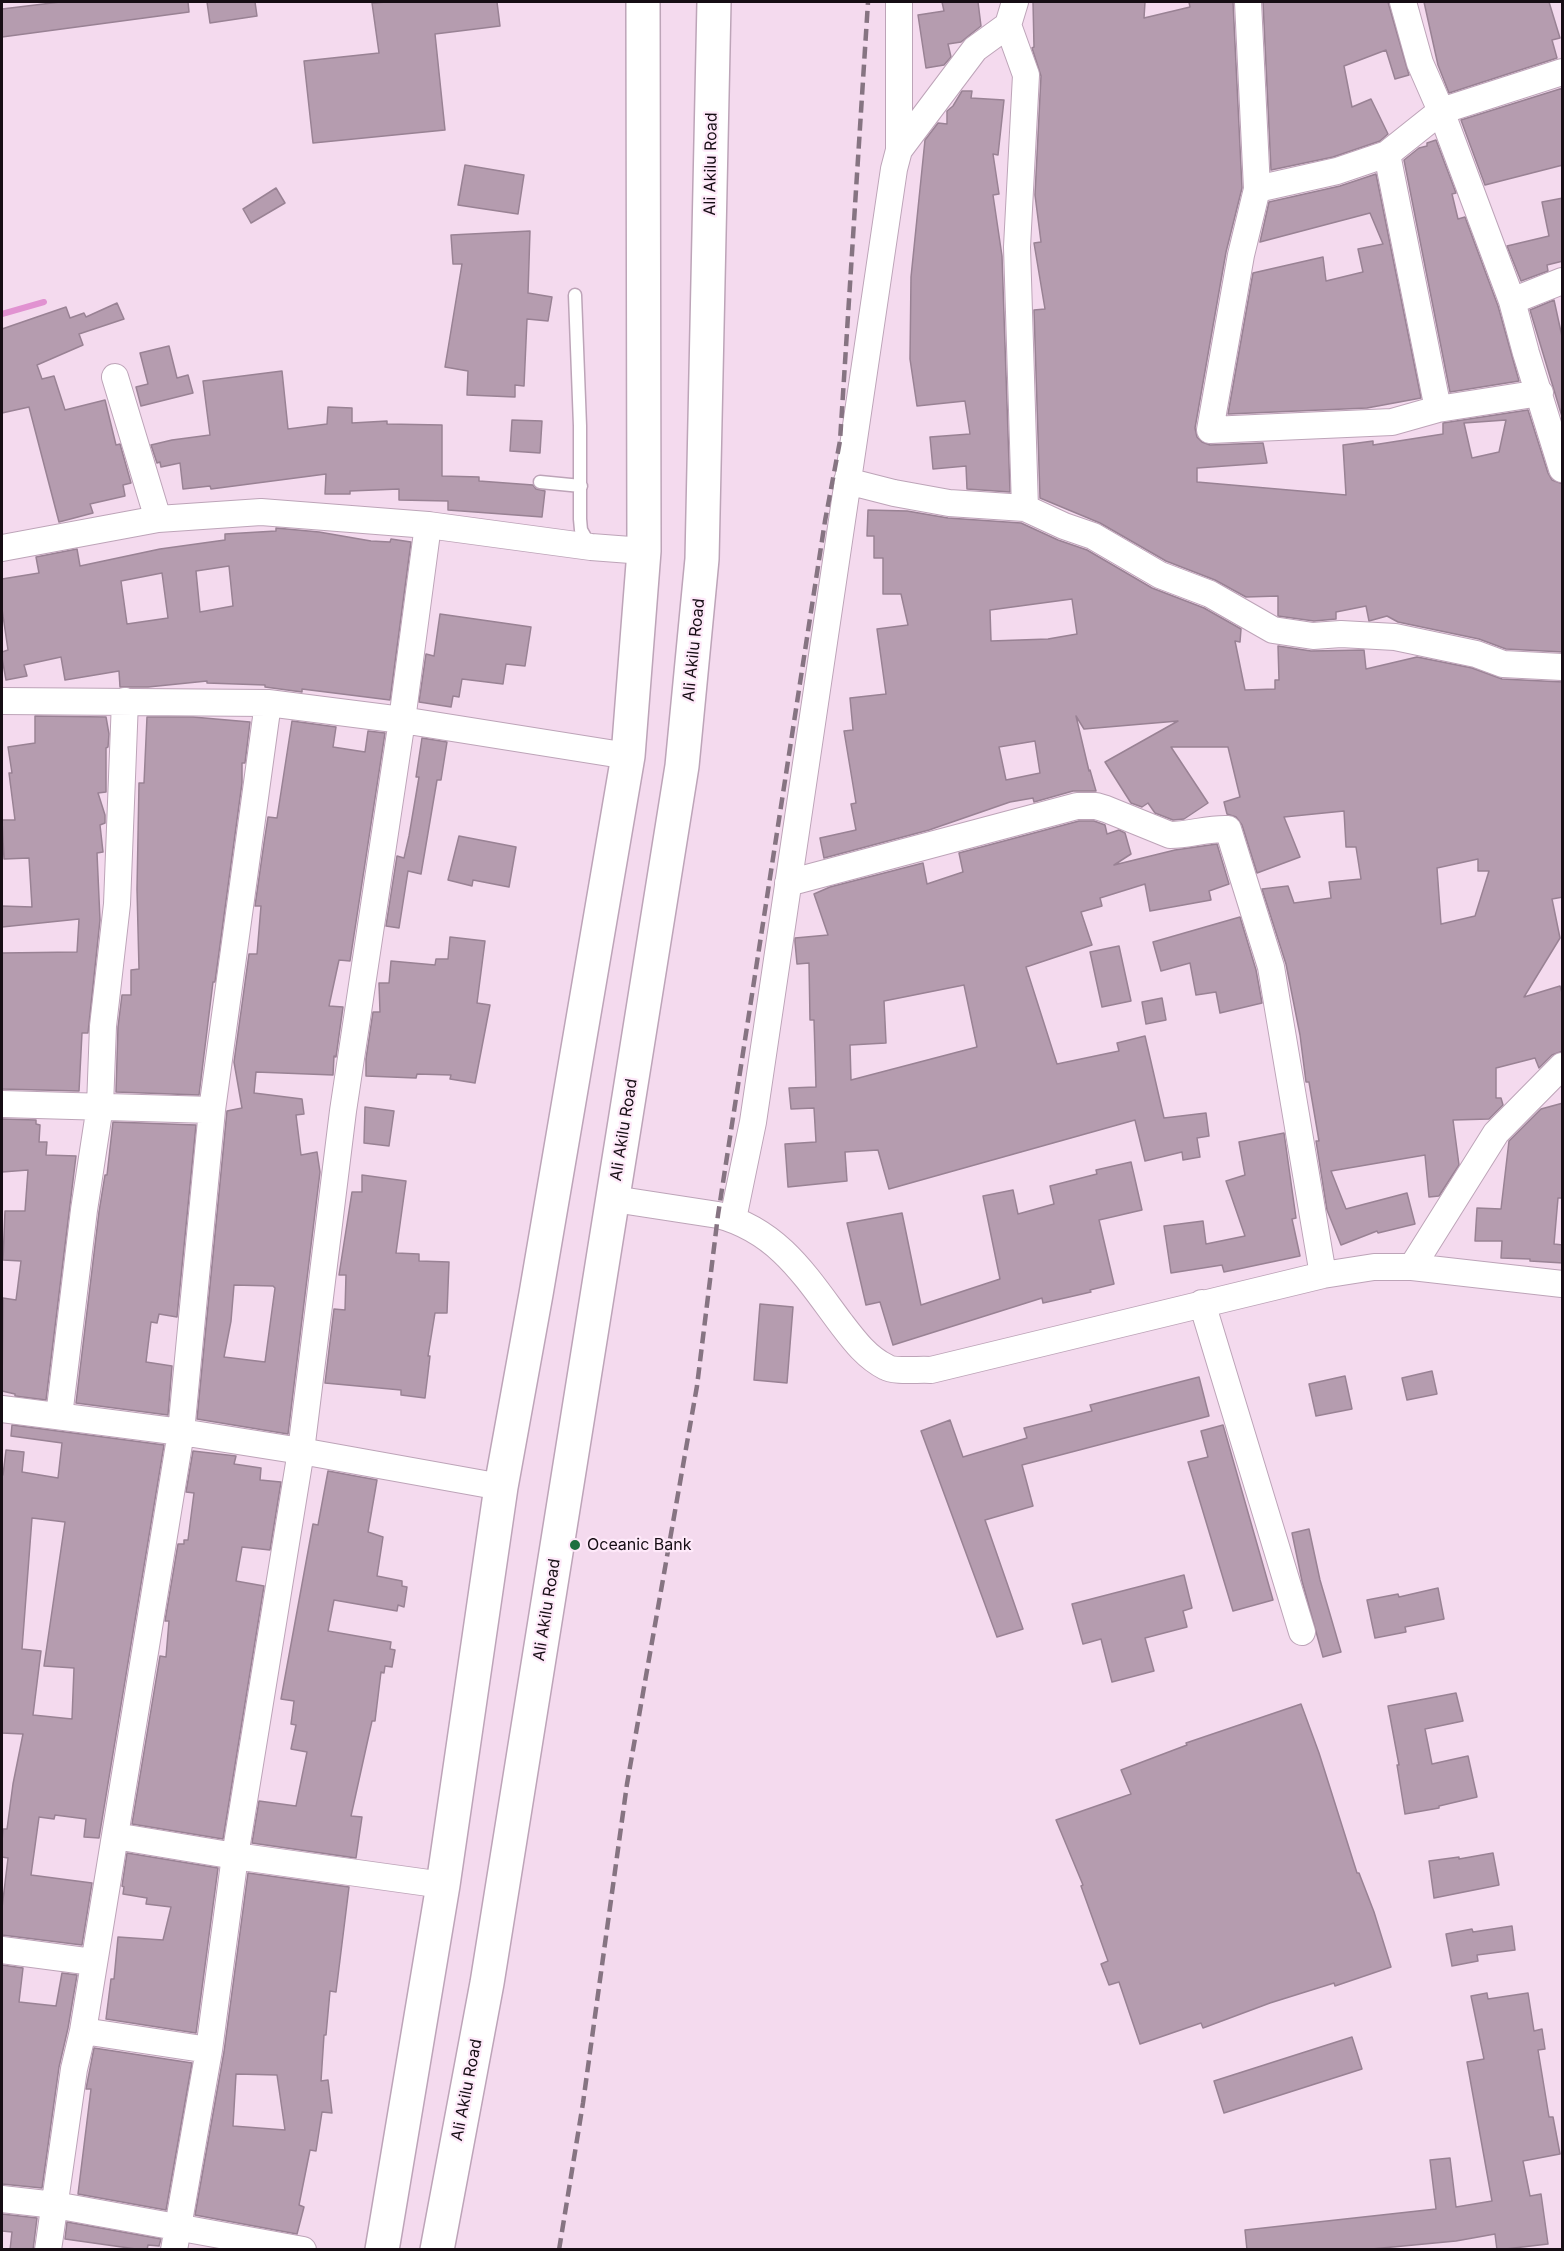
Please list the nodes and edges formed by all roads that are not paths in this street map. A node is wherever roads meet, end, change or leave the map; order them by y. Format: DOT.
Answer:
graph roads {
  1 [pos="643,2"];
  2 [pos="714,2"];
  3 [pos="899,2"];
  4 [pos="1248,2"];
  5 [pos="1402,2"];
  6 [pos="1011,13"];
  7 [pos="1563,72"];
  8 [pos="1441,111"];
  9 [pos="899,150"];
  10 [pos="1387,154"];
  11 [pos="1257,189"];
  12 [pos="1563,281"];
  13 [pos="575,295"];
  14 [pos="1512,301"];
  15 [pos="115,377"];
  16 [pos="1540,393"];
  17 [pos="1438,409"];
  18 [pos="1563,469"];
  19 [pos="848,481"];
  20 [pos="540,482"];
  21 [pos="581,486"];
  22 [pos="1025,508"];
  23 [pos="158,519"];
  24 [pos="428,525"];
  25 [pos="591,547"];
  26 [pos="2,548"];
  27 [pos="644,551"];
  28 [pos="1563,667"];
  29 [pos="2,701"];
  30 [pos="126,701"];
  31 [pos="268,703"];
  32 [pos="402,720"];
  33 [pos="628,756"];
  34 [pos="788,883"];
  35 [pos="1563,1066"];
  36 [pos="2,1104"];
  37 [pos="100,1106"];
  38 [pos="212,1110"];
  39 [pos="614,1199"];
  40 [pos="733,1219"];
  41 [pos="1412,1268"];
  42 [pos="1323,1275"];
  43 [pos="1563,1284"];
  44 [pos="1202,1303"];
  45 [pos="2,1409"];
  46 [pos="59,1416"];
  47 [pos="181,1432"];
  48 [pos="301,1451"];
  49 [pos="501,1487"];
  50 [pos="1302,1632"];
  51 [pos="115,1836"];
  52 [pos="235,1856"];
  53 [pos="443,1885"];
  54 [pos="2,1950"];
  55 [pos="93,1962"];
  56 [pos="83,2031"];
  57 [pos="209,2050"];
  58 [pos="2,2199"];
  59 [pos="55,2205"];
  60 [pos="176,2238"];
  61 [pos="48,2250"];
  62 [pos="303,2250"];
  63 [pos="382,2250"];
  64 [pos="437,2250"];
  1 -- 27 [label="main road"];
  2 -- 39 [label="main road, Ali Akilu Road"];
  3 -- 9 [label="street"];
  4 -- 11 [label="street"];
  5 -- 8 [label="street"];
  6 -- 9 [label="street"];
  6 -- 22 [label="street"];
  7 -- 8 [label="street"];
  8 -- 10 [label="street"];
  8 -- 14 [label="street"];
  9 -- 19 [label="street"];
  10 -- 11 [label="street"];
  10 -- 17 [label="street"];
  11 -- 17 [label="street"];
  12 -- 14 [label="street"];
  13 -- 21 [label="lane"];
  14 -- 16 [label="street"];
  15 -- 23 [label="street"];
  16 -- 17 [label="street"];
  16 -- 18 [label="street"];
  19 -- 22 [label="street"];
  19 -- 34 [label="street"];
  20 -- 21 [label="lane"];
  21 -- 25 [label="lane"];
  22 -- 28 [label="street"];
  23 -- 24 [label="street"];
  23 -- 26 [label="street"];
  24 -- 25 [label="street"];
  24 -- 32 [label="street"];
  25 -- 27 [label="street"];
  27 -- 33 [label="main road"];
  29 -- 30 [label="street"];
  30 -- 31 [label="street"];
  30 -- 37 [label="street"];
  31 -- 32 [label="street"];
  31 -- 38 [label="street"];
  32 -- 33 [label="street"];
  32 -- 48 [label="street"];
  33 -- 49 [label="main road"];
  34 -- 40 [label="street"];
  34 -- 42 [label="street"];
  35 -- 41 [label="street"];
  36 -- 37 [label="street"];
  37 -- 38 [label="street"];
  37 -- 46 [label="street"];
  38 -- 47 [label="street"];
  39 -- 40 [label="street"];
  39 -- 64 [label="main road, Ali Akilu Road"];
  40 -- 44 [label="street"];
  41 -- 42 [label="street"];
  41 -- 43 [label="street"];
  42 -- 44 [label="street"];
  44 -- 50 [label="street"];
  45 -- 46 [label="street"];
  46 -- 47 [label="street"];
  47 -- 48 [label="street"];
  47 -- 51 [label="street"];
  48 -- 49 [label="street"];
  48 -- 52 [label="street"];
  49 -- 53 [label="main road"];
  51 -- 52 [label="street"];
  51 -- 55 [label="street"];
  52 -- 53 [label="street"];
  52 -- 57 [label="street"];
  53 -- 63 [label="main road"];
  54 -- 55 [label="street"];
  55 -- 56 [label="street"];
  56 -- 57 [label="street"];
  56 -- 59 [label="street"];
  57 -- 60 [label="street"];
  58 -- 59 [label="street"];
  59 -- 60 [label="street"];
  59 -- 61 [label="street"];
  60 -- 62 [label="street"];
}
